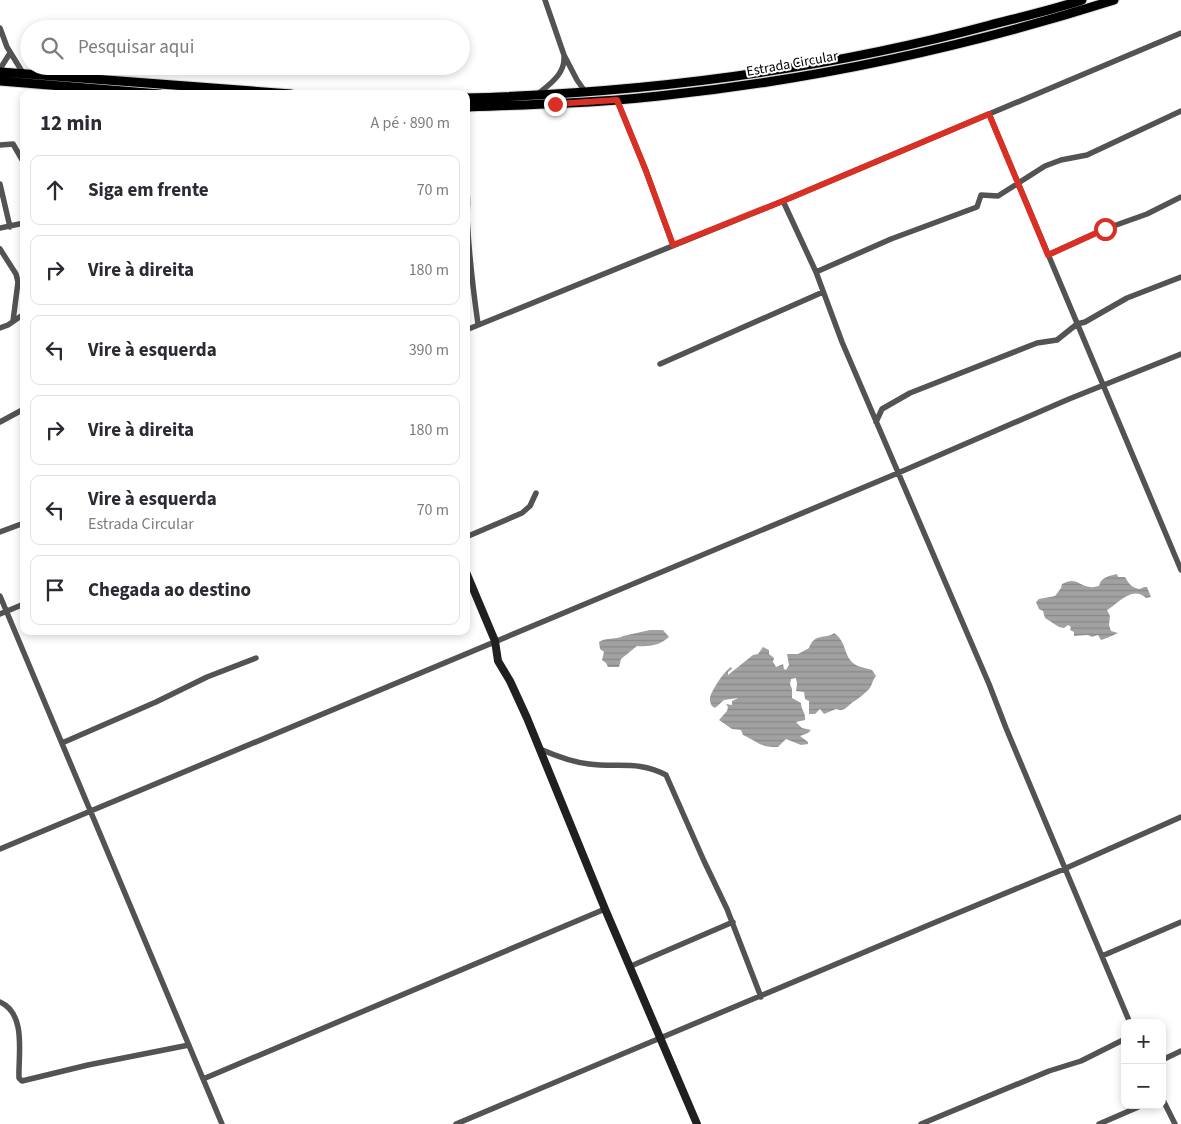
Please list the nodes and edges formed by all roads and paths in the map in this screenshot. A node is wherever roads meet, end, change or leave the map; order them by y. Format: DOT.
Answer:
graph roads {
  1 [pos="545,0"];
  2 [pos="1082,0"];
  3 [pos="1114,0"];
  4 [pos="0,28"];
  5 [pos="1181,33"];
  6 [pos="10,53"];
  7 [pos="564,55"];
  8 [pos="20,69"];
  9 [pos="0,71"];
  10 [pos="20,74"];
  11 [pos="36,75"];
  12 [pos="0,81"];
  13 [pos="88,90"];
  14 [pos="237,90"];
  15 [pos="586,92"];
  16 [pos="536,96"];
  17 [pos="470,98"];
  18 [pos="617,100"];
  19 [pos="470,107"];
  20 [pos="1181,111"];
  21 [pos="989,114"];
  22 [pos="0,145"];
  23 [pos="20,156"];
  24 [pos="1018,183"];
  25 [pos="0,184"];
  26 [pos="1181,197"];
  27 [pos="783,201"];
  28 [pos="20,224"];
  29 [pos="10,227"];
  30 [pos="0,228"];
  31 [pos="673,245"];
  32 [pos="0,249"];
  33 [pos="1048,255"];
  34 [pos="470,258"];
  35 [pos="816,272"];
  36 [pos="1181,277"];
  37 [pos="823,292"];
  38 [pos="20,317"];
  39 [pos="13,321"];
  40 [pos="478,324"];
  41 [pos="1076,324"];
  42 [pos="0,328"];
  43 [pos="470,328"];
  44 [pos="1181,354"];
  45 [pos="660,364"];
  46 [pos="1103,385"];
  47 [pos="20,411"];
  48 [pos="0,422"];
  49 [pos="876,422"];
  50 [pos="893,462"];
  51 [pos="907,469"];
  52 [pos="898,473"];
  53 [pos="536,493"];
  54 [pos="20,524"];
  55 [pos="0,532"];
  56 [pos="470,535"];
  57 [pos="1181,570"];
  58 [pos="470,582"];
  59 [pos="0,596"];
  60 [pos="20,606"];
  61 [pos="7,612"];
  62 [pos="0,614"];
  63 [pos="495,641"];
  64 [pos="256,658"];
  65 [pos="62,744"];
  66 [pos="540,749"];
  67 [pos="90,812"];
  68 [pos="1181,817"];
  69 [pos="0,849"];
  70 [pos="1064,869"];
  71 [pos="605,909"];
  72 [pos="732,922"];
  73 [pos="1181,922"];
  74 [pos="1102,956"];
  75 [pos="631,966"];
  76 [pos="761,997"];
  77 [pos="0,1002"];
  78 [pos="1128,1019"];
  79 [pos="661,1038"];
  80 [pos="1121,1041"];
  81 [pos="189,1045"];
  82 [pos="1181,1051"];
  83 [pos="1166,1058"];
  84 [pos="203,1079"];
  85 [pos="1166,1107"];
  86 [pos="1135,1109"];
  87 [pos="222,1124"];
  88 [pos="456,1124"];
  89 [pos="697,1124"];
  90 [pos="921,1124"];
  91 [pos="1099,1124"];
  92 [pos="1174,1124"];
  1 -- 7 [label="street"];
  2 -- 15 [label="main road, Estrada Circular"];
  3 -- 18 [label="main road, Estrada Circular"];
  4 -- 6 [label="street"];
  5 -- 21 [label="street"];
  6 -- 8 [label="street"];
  6 -- 9 [label="street"];
  7 -- 15 [label="street"];
  7 -- 16 [label="street"];
  9 -- 10 [label="main road"];
  11 -- 14 [label="main road"];
  12 -- 13 [label="main road"];
  15 -- 16 [label="main road, Estrada Circular"];
  16 -- 17 [label="main road, Estrada Circular"];
  18 -- 19 [label="main road, Estrada Circular"];
  18 -- 31 [label="street"];
  20 -- 24 [label="street"];
  21 -- 24 [label="street"];
  21 -- 27 [label="street"];
  22 -- 23 [label="street"];
  24 -- 33 [label="street"];
  24 -- 35 [label="street"];
  25 -- 29 [label="street"];
  26 -- 33 [label="street"];
  27 -- 31 [label="street"];
  27 -- 35 [label="street"];
  28 -- 29 [label="street"];
  29 -- 30 [label="street"];
  31 -- 40 [label="street"];
  32 -- 39 [label="street"];
  33 -- 41 [label="street"];
  34 -- 40 [label="street"];
  35 -- 37 [label="street"];
  36 -- 41 [label="street"];
  37 -- 45 [label="street"];
  37 -- 49 [label="street"];
  38 -- 39 [label="street"];
  39 -- 42 [label="street"];
  40 -- 43 [label="street"];
  41 -- 46 [label="street"];
  41 -- 49 [label="street"];
  44 -- 46 [label="street"];
  46 -- 51 [label="street"];
  46 -- 57 [label="street"];
  47 -- 48 [label="street"];
  49 -- 50 [label="street"];
  50 -- 51 [label="street"];
  50 -- 52 [label="street"];
  51 -- 52 [label="street"];
  52 -- 63 [label="street"];
  52 -- 70 [label="street"];
  53 -- 56 [label="street"];
  54 -- 55 [label="street"];
  58 -- 63 [label="street"];
  59 -- 61 [label="street"];
  60 -- 61 [label="street"];
  61 -- 62 [label="street"];
  61 -- 65 [label="street"];
  63 -- 66 [label="street"];
  63 -- 67 [label="street"];
  64 -- 65 [label="street"];
  65 -- 67 [label="street"];
  66 -- 71 [label="street"];
  66 -- 72 [label="street"];
  67 -- 69 [label="street"];
  67 -- 81 [label="street"];
  68 -- 70 [label="street"];
  70 -- 74 [label="street"];
  70 -- 76 [label="street"];
  71 -- 75 [label="street"];
  71 -- 84 [label="street"];
  72 -- 75 [label="street"];
  72 -- 76 [label="street"];
  73 -- 74 [label="street"];
  74 -- 78 [label="street"];
  75 -- 79 [label="street"];
  76 -- 79 [label="street"];
  77 -- 81 [label="street"];
  79 -- 88 [label="street"];
  79 -- 89 [label="street"];
  80 -- 90 [label="street"];
  81 -- 84 [label="street"];
  82 -- 83 [label="street"];
  84 -- 87 [label="street"];
  85 -- 92 [label="street"];
  86 -- 91 [label="street"];
}
